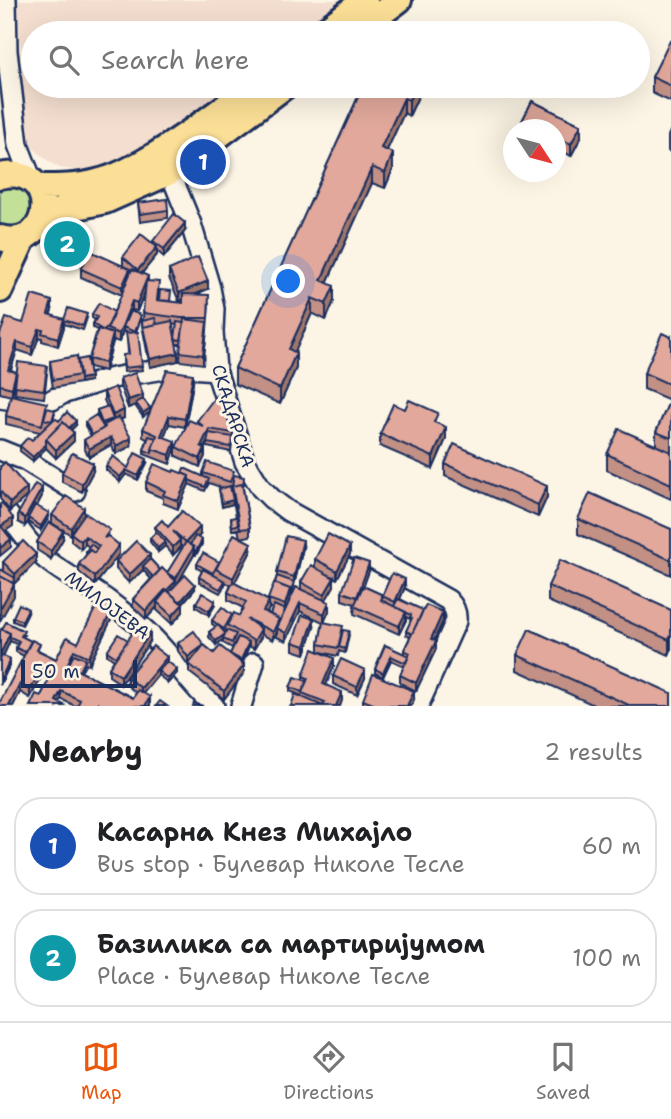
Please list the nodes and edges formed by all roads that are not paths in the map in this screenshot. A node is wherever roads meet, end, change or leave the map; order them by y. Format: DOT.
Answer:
graph roads {
  1 [pos="6,0"];
  2 [pos="365,0"];
  3 [pos="399,0"];
  4 [pos="337,21"];
  5 [pos="371,21"];
  6 [pos="238,98"];
  7 [pos="269,98"];
  8 [pos="170,172"];
  9 [pos="0,176"];
  10 [pos="35,184"];
  11 [pos="22,232"];
  12 [pos="0,290"];
  13 [pos="216,370"];
  14 [pos="0,398"];
  15 [pos="0,450"];
  16 [pos="75,491"];
  17 [pos="0,504"];
  18 [pos="254,663"];
  19 [pos="214,706"];
  20 [pos="241,706"];
  21 [pos="418,706"];
  1 -- 10 [label="street"];
  2 -- 4 [label="main road"];
  3 -- 5 [label="main road"];
  6 -- 10 [label="main road"];
  7 -- 8 [label="main road"];
  8 -- 11 [label="main road"];
  8 -- 13 [label="street, СКАДАРСКА"];
  9 -- 10 [label="main road"];
  10 -- 11 [label="main road"];
  11 -- 12 [label="main road"];
  13 -- 14 [label="street"];
  13 -- 21 [label="street, СКАДАРСКА"];
  15 -- 16 [label="street"];
  17 -- 19 [label="street, МИЛОЈЕВА"];
  18 -- 20 [label="street"];
}
